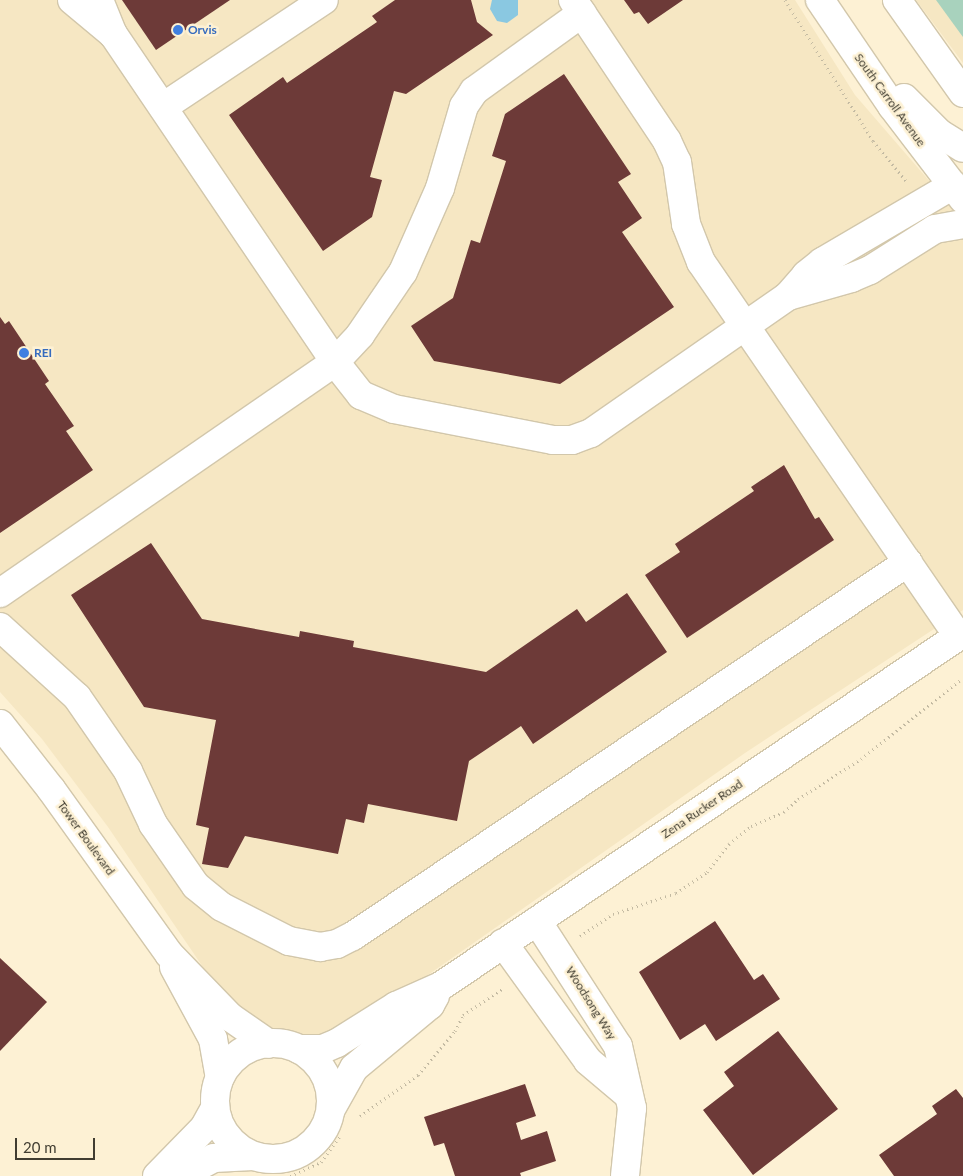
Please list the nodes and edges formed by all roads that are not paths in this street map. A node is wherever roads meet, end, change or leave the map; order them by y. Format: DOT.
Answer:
graph roads {
  1 [pos="72,0"];
  2 [pos="99,0"];
  3 [pos="324,0"];
  4 [pos="820,0"];
  5 [pos="897,0"];
  6 [pos="577,6"];
  7 [pos="113,34"];
  8 [pos="863,63"];
  9 [pos="963,93"];
  10 [pos="163,107"];
  11 [pos="963,148"];
  12 [pos="960,189"];
  13 [pos="963,224"];
  14 [pos="788,296"];
  15 [pos="746,325"];
  16 [pos="335,362"];
  17 [pos="908,562"];
  18 [pos="0,594"];
  19 [pos="0,627"];
  20 [pos="961,634"];
  21 [pos="0,724"];
  22 [pos="537,921"];
  23 [pos="504,943"];
  24 [pos="169,954"];
  25 [pos="440,986"];
  26 [pos="270,1044"];
  27 [pos="299,1049"];
  28 [pos="220,1077"];
  29 [pos="626,1093"];
  30 [pos="215,1108"];
  31 [pos="343,1119"];
  32 [pos="253,1156"];
  33 [pos="158,1176"];
  34 [pos="180,1176"];
  35 [pos="625,1176"];
  1 -- 7 [label="street"];
  2 -- 7 [label="street"];
  3 -- 10 [label="street"];
  4 -- 8 [label="street, South Carroll Avenue"];
  5 -- 9 [label="street"];
  6 -- 15 [label="street"];
  6 -- 16 [label="street"];
  7 -- 10 [label="street"];
  8 -- 11 [label="street"];
  8 -- 12 [label="street, South Carroll Avenue"];
  10 -- 16 [label="street"];
  12 -- 14 [label="street"];
  13 -- 14 [label="street"];
  14 -- 15 [label="street"];
  15 -- 16 [label="street"];
  15 -- 17 [label="street"];
  16 -- 18 [label="street"];
  17 -- 19 [label="street"];
  17 -- 20 [label="street"];
  20 -- 22 [label="street, Zena Rucker Road"];
  21 -- 24 [label="street, Tower Boulevard"];
  22 -- 23 [label="street, Zena Rucker Road"];
  22 -- 29 [label="street, Woodsong Way"];
  23 -- 25 [label="street, Zena Rucker Road"];
  23 -- 29 [label="street"];
  24 -- 26 [label="street, Tower Boulevard"];
  24 -- 28 [label="street, Tower Boulevard"];
  25 -- 27 [label="street, Zena Rucker Road"];
  25 -- 31 [label="street, Zena Rucker Road"];
  26 -- 27 [label="street"];
  26 -- 28 [label="street"];
  27 -- 31 [label="street"];
  28 -- 30 [label="street"];
  29 -- 35 [label="street, Woodsong Way"];
  30 -- 32 [label="street"];
  30 -- 33 [label="street"];
  31 -- 32 [label="street"];
  32 -- 34 [label="street"];
}
